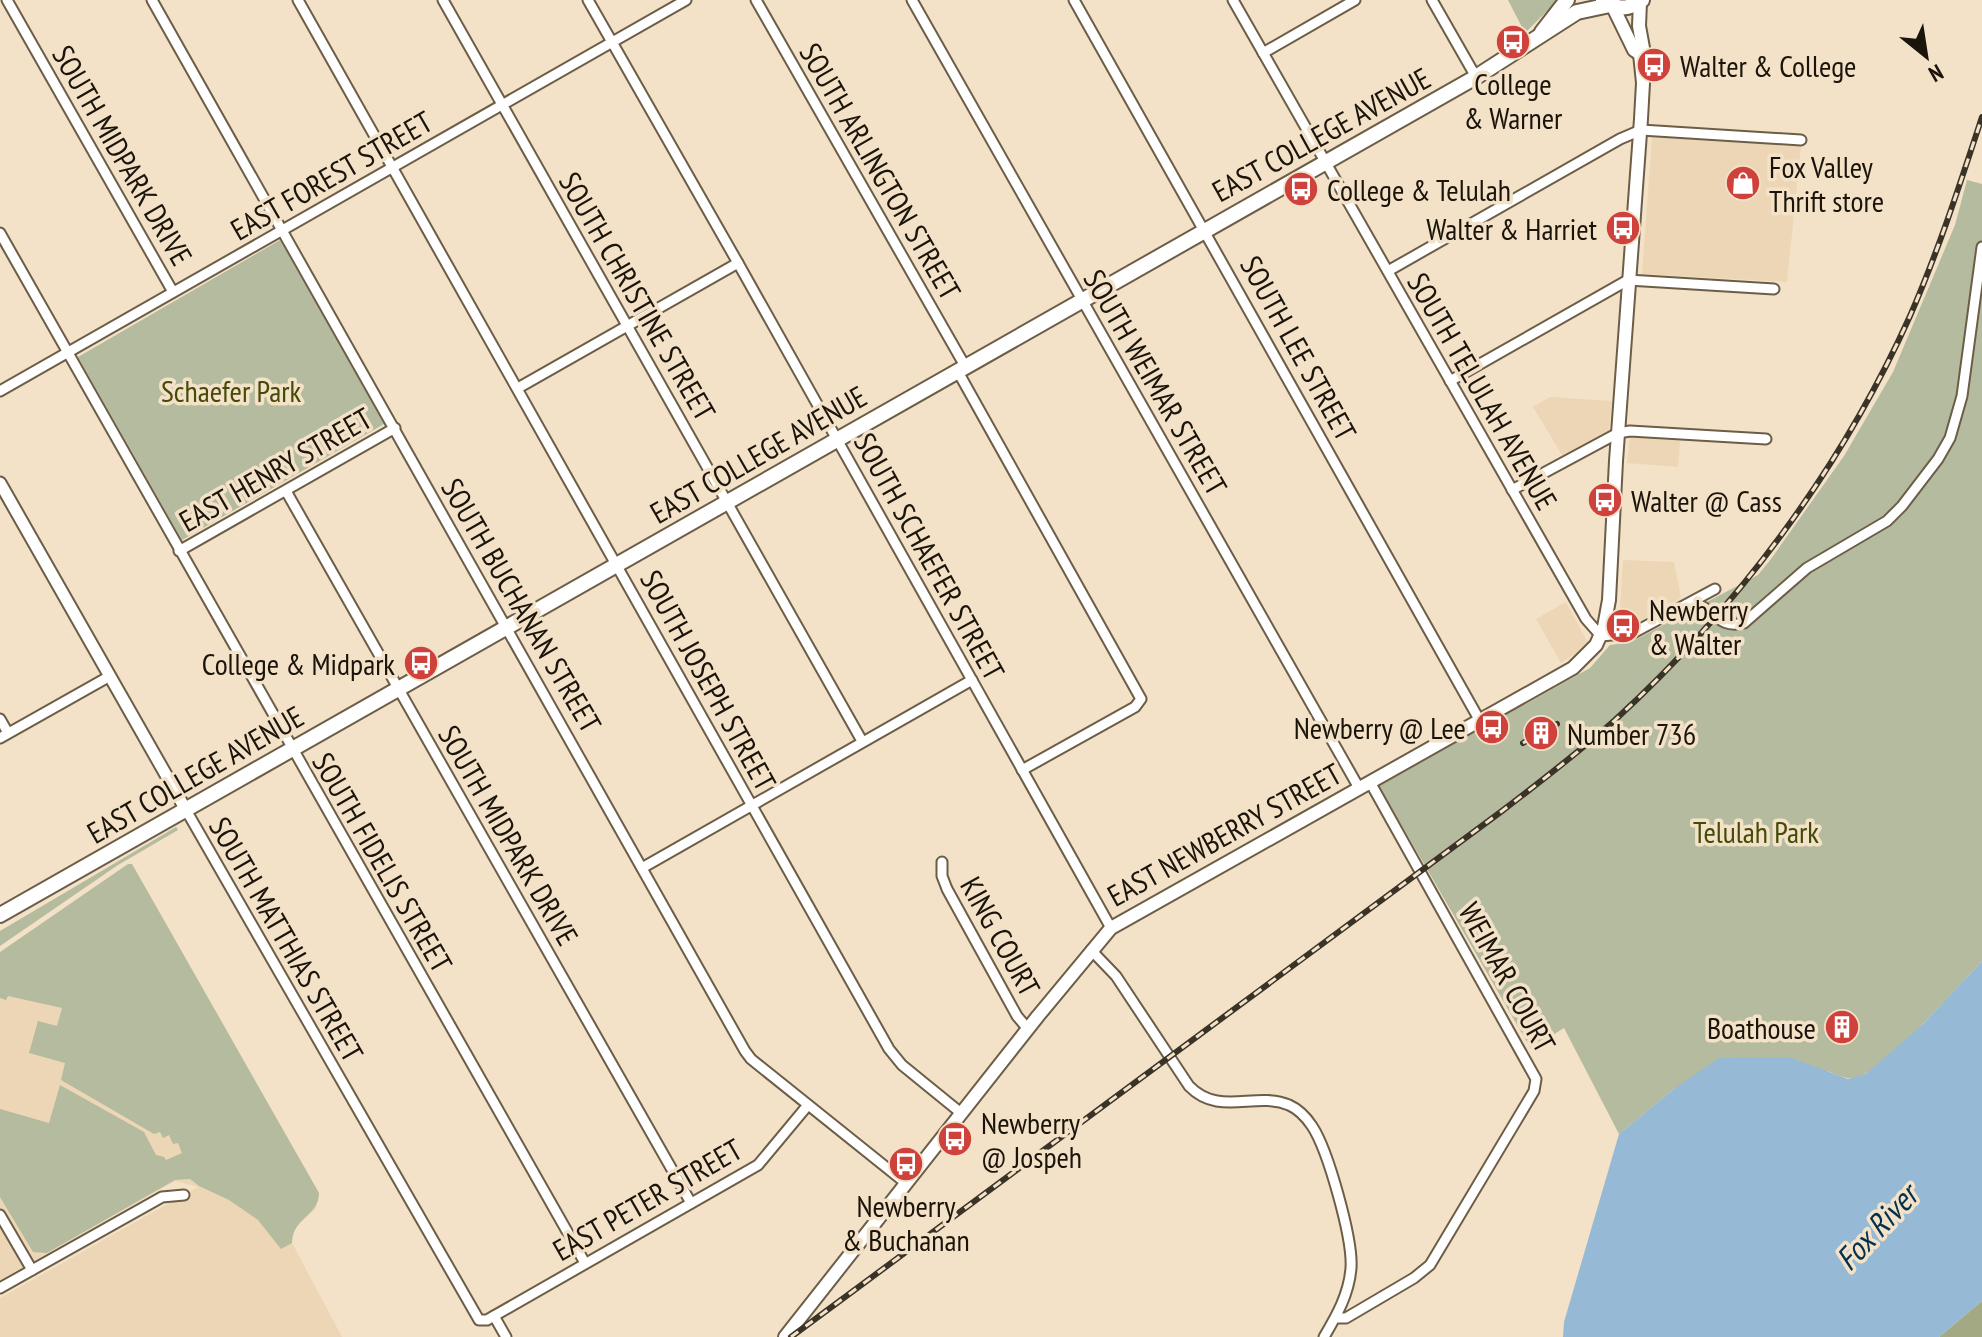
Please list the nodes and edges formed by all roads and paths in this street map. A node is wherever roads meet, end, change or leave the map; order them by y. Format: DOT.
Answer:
graph roads {
  1 [pos="7,0"];
  2 [pos="152,0"];
  3 [pos="298,0"];
  4 [pos="443,0"];
  5 [pos="588,0"];
  6 [pos="686,0"];
  7 [pos="756,0"];
  8 [pos="912,0"];
  9 [pos="1074,0"];
  10 [pos="1233,0"];
  11 [pos="1355,0"];
  12 [pos="1432,0"];
  13 [pos="1567,0"];
  14 [pos="1641,1"];
  15 [pos="1609,4"];
  16 [pos="1539,36"];
  17 [pos="611,42"];
  18 [pos="1263,53"];
  19 [pos="1640,54"];
  20 [pos="1476,77"];
  21 [pos="502,105"];
  22 [pos="1641,130"];
  23 [pos="1801,140"];
  24 [pos="1326,161"];
  25 [pos="392,167"];
  26 [pos="283,230"];
  27 [pos="1204,230"];
  28 [pos="0,233"];
  29 [pos="1982,247"];
  30 [pos="738,263"];
  31 [pos="1388,271"];
  32 [pos="1628,280"];
  33 [pos="1774,289"];
  34 [pos="173,292"];
  35 [pos="1082,300"];
  36 [pos="627,325"];
  37 [pos="68,353"];
  38 [pos="961,368"];
  39 [pos="1450,381"];
  40 [pos="518,388"];
  41 [pos="0,391"];
  42 [pos="395,428"];
  43 [pos="1618,433"];
  44 [pos="836,439"];
  45 [pos="1766,439"];
  46 [pos="0,483"];
  47 [pos="1512,490"];
  48 [pos="286,491"];
  49 [pos="726,501"];
  50 [pos="179,551"];
  51 [pos="617,564"];
  52 [pos="1715,589"];
  53 [pos="1687,603"];
  54 [pos="507,626"];
  55 [pos="1601,636"];
  56 [pos="110,676"];
  57 [pos="972,680"];
  58 [pos="398,689"];
  59 [pos="0,719"];
  60 [pos="1480,721"];
  61 [pos="4,736"];
  62 [pos="862,741"];
  63 [pos="292,749"];
  64 [pos="1022,770"];
  65 [pos="1365,785"];
  66 [pos="751,805"];
  67 [pos="186,810"];
  68 [pos="942,862"];
  69 [pos="642,868"];
  70 [pos="0,915"];
  71 [pos="1111,928"];
  72 [pos="1091,950"];
  73 [pos="1028,1029"];
  74 [pos="808,1105"];
  75 [pos="961,1113"];
  76 [pos="907,1184"];
  77 [pos="184,1195"];
  78 [pos="691,1203"];
  79 [pos="0,1215"];
  80 [pos="585,1263"];
  81 [pos="32,1270"];
  82 [pos="0,1288"];
  83 [pos="494,1316"];
  84 [pos="1336,1318"];
  85 [pos="506,1337"];
  86 [pos="785,1337"];
  87 [pos="1324,1337"];
  1 -- 34 [label="street, SOUTH MIDPARK DRIVE"];
  2 -- 26 [label="street, SOUTH BUCHANAN STREET"];
  3 -- 25 [label="street, SOUTH JOSEPH STREET"];
  4 -- 21 [label="street, SOUTH CHRISTINE STREET"];
  5 -- 17 [label="street, SOUTH SCHAEFER STREET"];
  6 -- 17 [label="street, EAST FOREST STREET"];
  7 -- 38 [label="street, SOUTH ARLINGTON STREET"];
  8 -- 35 [label="street, SOUTH WEIMAR STREET"];
  9 -- 27 [label="street, SOUTH LEE STREET"];
  10 -- 18 [label="street, SOUTH TELULAH AVENUE"];
  11 -- 18 [label="street"];
  12 -- 20 [label="street"];
  13 -- 16 [label="main road, EAST COLLEGE AVENUE"];
  14 -- 15 [label="main road, EAST COLLEGE AVENUE"];
  14 -- 19 [label="main road"];
  15 -- 16 [label="main road, EAST COLLEGE AVENUE"];
  15 -- 19 [label="main road"];
  16 -- 20 [label="main road, EAST COLLEGE AVENUE"];
  17 -- 21 [label="street, EAST FOREST STREET"];
  17 -- 30 [label="street, SOUTH SCHAEFER STREET"];
  18 -- 24 [label="street, SOUTH TELULAH AVENUE"];
  19 -- 22 [label="main road"];
  20 -- 24 [label="main road, EAST COLLEGE AVENUE"];
  21 -- 25 [label="street, EAST FOREST STREET"];
  21 -- 36 [label="street, SOUTH CHRISTINE STREET"];
  22 -- 23 [label="street"];
  22 -- 31 [label="street"];
  22 -- 32 [label="main road"];
  24 -- 27 [label="main road, EAST COLLEGE AVENUE"];
  24 -- 31 [label="street, SOUTH TELULAH AVENUE"];
  25 -- 26 [label="street, EAST FOREST STREET"];
  25 -- 40 [label="street, SOUTH JOSEPH STREET"];
  26 -- 34 [label="street, EAST FOREST STREET"];
  26 -- 42 [label="street, SOUTH BUCHANAN STREET"];
  27 -- 35 [label="main road, EAST COLLEGE AVENUE"];
  27 -- 60 [label="street, SOUTH LEE STREET"];
  28 -- 37 [label="street, SOUTH FIDELIS STREET"];
  29 -- 53 [label="street"];
  30 -- 36 [label="street"];
  30 -- 44 [label="street, SOUTH SCHAEFER STREET"];
  31 -- 39 [label="street, SOUTH TELULAH AVENUE"];
  32 -- 33 [label="street"];
  32 -- 39 [label="street"];
  32 -- 43 [label="main road"];
  34 -- 37 [label="street, EAST FOREST STREET"];
  35 -- 38 [label="main road, EAST COLLEGE AVENUE"];
  35 -- 65 [label="street, SOUTH WEIMAR STREET"];
  36 -- 40 [label="street"];
  36 -- 49 [label="street, SOUTH CHRISTINE STREET"];
  37 -- 41 [label="street, EAST FOREST STREET"];
  37 -- 50 [label="street, SOUTH FIDELIS STREET"];
  38 -- 44 [label="main road, EAST COLLEGE AVENUE"];
  38 -- 64 [label="street, SOUTH ARLINGTON STREET"];
  39 -- 47 [label="street, SOUTH TELULAH AVENUE"];
  40 -- 51 [label="street, SOUTH JOSEPH STREET"];
  42 -- 48 [label="street, EAST HENRY STREET"];
  42 -- 54 [label="street, SOUTH BUCHANAN STREET"];
  43 -- 45 [label="street"];
  43 -- 47 [label="street"];
  43 -- 55 [label="main road"];
  44 -- 49 [label="main road, EAST COLLEGE AVENUE"];
  44 -- 57 [label="street, SOUTH SCHAEFER STREET"];
  46 -- 56 [label="street, SOUTH MATTHIAS STREET"];
  47 -- 55 [label="street, SOUTH TELULAH AVENUE"];
  48 -- 50 [label="street, EAST HENRY STREET"];
  48 -- 58 [label="street, SOUTH MIDPARK DRIVE"];
  49 -- 51 [label="main road, EAST COLLEGE AVENUE"];
  49 -- 62 [label="street, SOUTH CHRISTINE STREET"];
  50 -- 63 [label="street, SOUTH FIDELIS STREET"];
  51 -- 54 [label="main road, EAST COLLEGE AVENUE"];
  51 -- 66 [label="street, SOUTH JOSEPH STREET"];
  52 -- 53 [label="street"];
  53 -- 55 [label="street"];
  54 -- 58 [label="main road, EAST COLLEGE AVENUE"];
  54 -- 69 [label="street, SOUTH BUCHANAN STREET"];
  55 -- 60 [label="main road, EAST NEWBERRY STREET"];
  56 -- 61 [label="street"];
  56 -- 67 [label="street, SOUTH MATTHIAS STREET"];
  57 -- 62 [label="street"];
  57 -- 64 [label="street, SOUTH SCHAEFER STREET"];
  58 -- 63 [label="main road, EAST COLLEGE AVENUE"];
  58 -- 78 [label="street, SOUTH MIDPARK DRIVE"];
  59 -- 61 [label="street"];
  60 -- 65 [label="main road, EAST NEWBERRY STREET"];
  62 -- 66 [label="street"];
  63 -- 67 [label="main road, EAST COLLEGE AVENUE"];
  63 -- 80 [label="street, SOUTH FIDELIS STREET"];
  64 -- 71 [label="street, SOUTH SCHAEFER STREET"];
  65 -- 71 [label="main road, EAST NEWBERRY STREET"];
  65 -- 84 [label="street, WEIMAR COURT"];
  66 -- 69 [label="street"];
  66 -- 75 [label="street, SOUTH JOSEPH STREET"];
  67 -- 70 [label="main road, EAST COLLEGE AVENUE"];
  67 -- 83 [label="street, SOUTH MATTHIAS STREET"];
  68 -- 73 [label="street, KING COURT"];
  69 -- 74 [label="street, SOUTH BUCHANAN STREET"];
  71 -- 72 [label="main road, EAST NEWBERRY STREET"];
  72 -- 73 [label="main road, EAST NEWBERRY STREET"];
  72 -- 84 [label="street"];
  73 -- 75 [label="main road, EAST NEWBERRY STREET"];
  74 -- 76 [label="street, SOUTH BUCHANAN STREET"];
  74 -- 78 [label="street, EAST PETER STREET"];
  75 -- 76 [label="main road, EAST NEWBERRY STREET"];
  76 -- 86 [label="main road, EAST NEWBERRY STREET"];
  77 -- 81 [label="street"];
  78 -- 80 [label="street, EAST PETER STREET"];
  79 -- 81 [label="street"];
  80 -- 83 [label="street, EAST PETER STREET"];
  81 -- 82 [label="street"];
  83 -- 85 [label="street"];
  84 -- 87 [label="street"];
}
